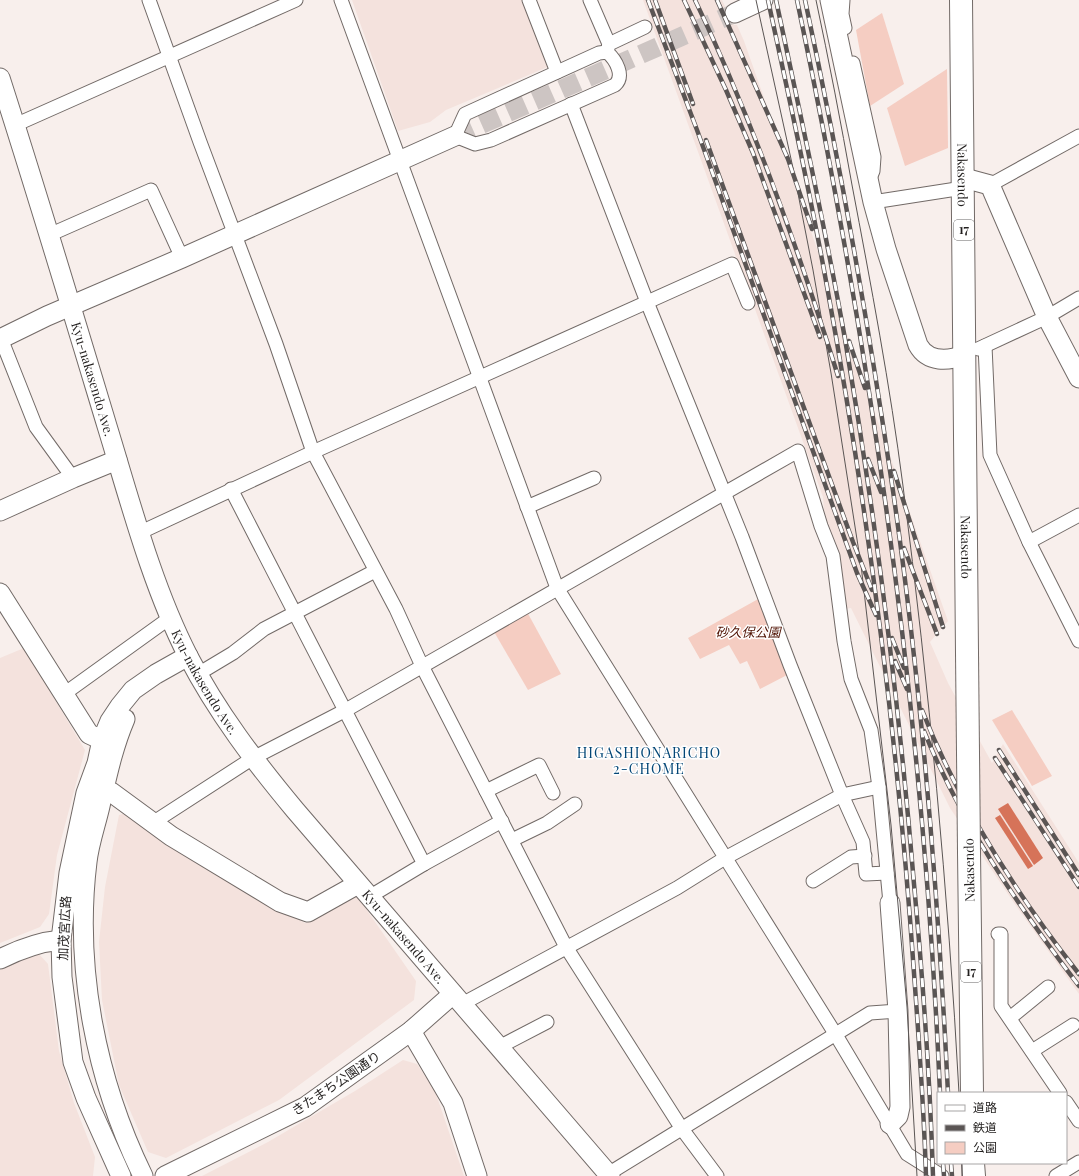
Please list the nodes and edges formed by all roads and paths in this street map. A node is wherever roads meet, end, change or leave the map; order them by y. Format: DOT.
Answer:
graph roads {
  1 [pos="149,0"];
  2 [pos="296,0"];
  3 [pos="341,0"];
  4 [pos="529,0"];
  5 [pos="590,0"];
  6 [pos="763,0"];
  7 [pos="830,0"];
  8 [pos="843,0"];
  9 [pos="961,0"];
  10 [pos="735,13"];
  11 [pos="645,27"];
  12 [pos="608,48"];
  13 [pos="169,58"];
  14 [pos="556,72"];
  15 [pos="0,78"];
  16 [pos="571,104"];
  17 [pos="15,125"];
  18 [pos="455,136"];
  19 [pos="1079,136"];
  20 [pos="400,160"];
  21 [pos="869,180"];
  22 [pos="964,183"];
  23 [pos="990,185"];
  24 [pos="873,202"];
  25 [pos="49,235"];
  26 [pos="234,235"];
  27 [pos="182,258"];
  28 [pos="1079,298"];
  29 [pos="647,302"];
  30 [pos="748,303"];
  31 [pos="70,306"];
  32 [pos="1047,316"];
  33 [pos="0,338"];
  34 [pos="985,346"];
  35 [pos="965,355"];
  36 [pos="481,378"];
  37 [pos="1079,378"];
  38 [pos="313,452"];
  39 [pos="117,460"];
  40 [pos="73,478"];
  41 [pos="594,478"];
  42 [pos="231,489"];
  43 [pos="724,494"];
  44 [pos="527,507"];
  45 [pos="0,510"];
  46 [pos="1079,515"];
  47 [pos="141,532"];
  48 [pos="1029,542"];
  49 [pos="375,571"];
  50 [pos="557,588"];
  51 [pos="0,593"];
  52 [pos="295,613"];
  53 [pos="171,617"];
  54 [pos="1079,641"];
  55 [pos="188,656"];
  56 [pos="422,666"];
  57 [pos="198,674"];
  58 [pos="138,686"];
  59 [pos="64,694"];
  60 [pos="346,710"];
  61 [pos="102,740"];
  62 [pos="254,758"];
  63 [pos="879,787"];
  64 [pos="486,791"];
  65 [pos="103,792"];
  66 [pos="553,793"];
  67 [pos="842,795"];
  68 [pos="575,804"];
  69 [pos="502,822"];
  70 [pos="152,824"];
  71 [pos="512,840"];
  72 [pos="864,856"];
  73 [pos="725,858"];
  74 [pos="424,864"];
  75 [pos="887,873"];
  76 [pos="813,881"];
  77 [pos="363,890"];
  78 [pos="890,903"];
  79 [pos="998,934"];
  80 [pos="61,940"];
  81 [pos="566,947"];
  82 [pos="0,959"];
  83 [pos="1048,987"];
  84 [pos="458,999"];
  85 [pos="898,1011"];
  86 [pos="1010,1018"];
  87 [pos="547,1022"];
  88 [pos="1073,1026"];
  89 [pos="411,1031"];
  90 [pos="836,1035"];
  91 [pos="499,1047"];
  92 [pos="1032,1051"];
  93 [pos="972,1092"];
  94 [pos="1059,1092"];
  95 [pos="1067,1103"];
  96 [pos="1079,1121"];
  97 [pos="890,1124"];
  98 [pos="682,1129"];
  99 [pos="1079,1162"];
  100 [pos="973,1164"];
  101 [pos="609,1175"];
  102 [pos="121,1176"];
  103 [pos="143,1176"];
  104 [pos="165,1176"];
  105 [pos="477,1176"];
  106 [pos="717,1176"];
  107 [pos="942,1176"];
  108 [pos="974,1176"];
  109 [pos="1056,1176"];
  1 -- 13 [label="street"];
  2 -- 13 [label="street"];
  3 -- 20 [label="street"];
  4 -- 14 [label="street"];
  5 -- 12 [label="street"];
  6 -- 10 [label="street"];
  7 -- 21 [label="street"];
  8 -- 21 [label="street"];
  9 -- 22 [label="highway, Nakasendo / 17"];
  11 -- 12 [label="street"];
  12 -- 14 [label="street"];
  12 -- 16 [label="street"];
  13 -- 17 [label="street"];
  13 -- 26 [label="street"];
  14 -- 18 [label="street"];
  15 -- 17 [label="street, Kyu-nakasendo Ave."];
  16 -- 18 [label="street"];
  16 -- 29 [label="street"];
  17 -- 25 [label="street, Kyu-nakasendo Ave."];
  18 -- 20 [label="street"];
  19 -- 23 [label="street"];
  20 -- 26 [label="street"];
  20 -- 36 [label="street"];
  21 -- 24 [label="street"];
  22 -- 23 [label="street"];
  22 -- 24 [label="street"];
  22 -- 35 [label="highway, Nakasendo / 17"];
  23 -- 32 [label="street"];
  24 -- 35 [label="street"];
  25 -- 27 [label="street"];
  25 -- 31 [label="street, Kyu-nakasendo Ave."];
  26 -- 27 [label="street"];
  26 -- 38 [label="street"];
  27 -- 31 [label="street"];
  28 -- 32 [label="street"];
  29 -- 30 [label="street"];
  29 -- 36 [label="street"];
  29 -- 43 [label="street"];
  31 -- 33 [label="street"];
  31 -- 39 [label="street, Kyu-nakasendo Ave."];
  32 -- 34 [label="street"];
  32 -- 37 [label="street"];
  33 -- 40 [label="street"];
  34 -- 35 [label="street"];
  34 -- 48 [label="street"];
  35 -- 93 [label="highway, Nakasendo / 17, bridge"];
  36 -- 38 [label="street"];
  36 -- 44 [label="street"];
  38 -- 42 [label="street"];
  38 -- 49 [label="street"];
  39 -- 40 [label="street"];
  39 -- 47 [label="street, Kyu-nakasendo Ave."];
  40 -- 45 [label="street"];
  41 -- 44 [label="street"];
  42 -- 47 [label="street"];
  42 -- 52 [label="street"];
  43 -- 50 [label="street"];
  43 -- 63 [label="street"];
  43 -- 67 [label="street"];
  44 -- 50 [label="street"];
  46 -- 48 [label="street"];
  47 -- 53 [label="street, Kyu-nakasendo Ave."];
  48 -- 54 [label="street"];
  49 -- 52 [label="street"];
  49 -- 56 [label="street"];
  50 -- 56 [label="street"];
  50 -- 73 [label="street"];
  51 -- 59 [label="street"];
  52 -- 57 [label="street"];
  52 -- 60 [label="street"];
  53 -- 55 [label="street, Kyu-nakasendo Ave."];
  53 -- 59 [label="street"];
  55 -- 57 [label="street, Kyu-nakasendo Ave."];
  55 -- 58 [label="street, 加茂宮広路"];
  56 -- 60 [label="street"];
  56 -- 64 [label="street"];
  57 -- 62 [label="street, Kyu-nakasendo Ave."];
  58 -- 61 [label="street, 加茂宮広路"];
  58 -- 65 [label="street, 加茂宮広路"];
  59 -- 61 [label="street"];
  60 -- 62 [label="street"];
  60 -- 74 [label="street"];
  61 -- 80 [label="street, 加茂宮広路"];
  62 -- 70 [label="street"];
  62 -- 77 [label="street, Kyu-nakasendo Ave."];
  63 -- 67 [label="street"];
  63 -- 75 [label="street"];
  64 -- 66 [label="street"];
  64 -- 69 [label="street"];
  65 -- 70 [label="street"];
  65 -- 103 [label="street, 加茂宮広路"];
  67 -- 72 [label="street"];
  67 -- 73 [label="street"];
  68 -- 71 [label="street"];
  69 -- 71 [label="street"];
  69 -- 74 [label="street"];
  70 -- 77 [label="street"];
  71 -- 81 [label="street"];
  72 -- 75 [label="street"];
  72 -- 76 [label="street"];
  73 -- 81 [label="street"];
  73 -- 90 [label="street"];
  74 -- 77 [label="street"];
  75 -- 78 [label="street"];
  77 -- 84 [label="street, Kyu-nakasendo Ave."];
  78 -- 85 [label="street"];
  79 -- 86 [label="street"];
  80 -- 82 [label="street"];
  80 -- 102 [label="street, 加茂宮広路"];
  81 -- 84 [label="street"];
  81 -- 98 [label="street"];
  83 -- 86 [label="street"];
  84 -- 89 [label="street, きたまち公園通り"];
  84 -- 91 [label="street, Kyu-nakasendo Ave."];
  85 -- 90 [label="street"];
  85 -- 97 [label="street"];
  86 -- 92 [label="street"];
  87 -- 91 [label="street"];
  88 -- 92 [label="street"];
  89 -- 104 [label="street, きたまち公園通り"];
  89 -- 105 [label="street"];
  90 -- 97 [label="street"];
  90 -- 98 [label="street"];
  91 -- 101 [label="street, Kyu-nakasendo Ave."];
  92 -- 94 [label="street"];
  95 -- 96 [label="street"];
  97 -- 107 [label="street"];
  98 -- 101 [label="street"];
  98 -- 106 [label="street"];
  99 -- 109 [label="street"];
  100 -- 108 [label="highway"];
}
